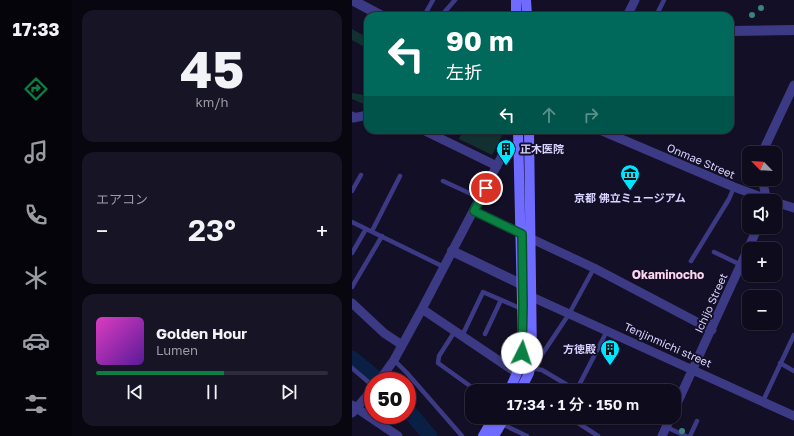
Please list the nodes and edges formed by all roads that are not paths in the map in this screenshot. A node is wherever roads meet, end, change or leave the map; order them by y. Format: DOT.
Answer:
graph roads {
  1 [pos="352,0"];
  2 [pos="433,0"];
  3 [pos="455,0"];
  4 [pos="516,0"];
  5 [pos="526,0"];
  6 [pos="635,0"];
  7 [pos="664,0"];
  8 [pos="374,12"];
  9 [pos="426,12"];
  10 [pos="444,12"];
  11 [pos="516,12"];
  12 [pos="527,12"];
  13 [pos="629,12"];
  14 [pos="658,12"];
  15 [pos="794,30"];
  16 [pos="734,31"];
  17 [pos="794,85"];
  18 [pos="352,116"];
  19 [pos="364,116"];
  20 [pos="431,134"];
  21 [pos="518,134"];
  22 [pos="529,134"];
  23 [pos="609,134"];
  24 [pos="765,146"];
  25 [pos="519,149"];
  26 [pos="497,166"];
  27 [pos="361,175"];
  28 [pos="400,176"];
  29 [pos="442,181"];
  30 [pos="734,188"];
  31 [pos="352,191"];
  32 [pos="751,194"];
  33 [pos="480,198"];
  34 [pos="782,204"];
  35 [pos="794,208"];
  36 [pos="474,211"];
  37 [pos="352,222"];
  38 [pos="366,229"];
  39 [pos="372,231"];
  40 [pos="522,234"];
  41 [pos="755,234"];
  42 [pos="382,236"];
  43 [pos="532,239"];
  44 [pos="452,250"];
  45 [pos="714,252"];
  46 [pos="352,253"];
  47 [pos="691,261"];
  48 [pos="741,265"];
  49 [pos="444,267"];
  50 [pos="594,268"];
  51 [pos="523,285"];
  52 [pos="352,287"];
  53 [pos="532,297"];
  54 [pos="501,300"];
  55 [pos="352,303"];
  56 [pos="523,309"];
  57 [pos="422,310"];
  58 [pos="568,314"];
  59 [pos="712,330"];
  60 [pos="607,331"];
  61 [pos="458,334"];
  62 [pos="485,334"];
  63 [pos="794,335"];
  64 [pos="402,345"];
  65 [pos="394,360"];
  66 [pos="531,363"];
  67 [pos="780,363"];
  68 [pos="352,368"];
  69 [pos="693,369"];
  70 [pos="794,370"];
  71 [pos="385,372"];
  72 [pos="517,373"];
  73 [pos="364,378"];
  74 [pos="468,384"];
  75 [pos="512,384"];
  76 [pos="523,384"];
  77 [pos="566,384"];
  78 [pos="579,384"];
  79 [pos="681,395"];
  80 [pos="364,398"];
  81 [pos="763,401"];
  82 [pos="353,408"];
  83 [pos="794,416"];
  84 [pos="698,421"];
  85 [pos="495,424"];
  86 [pos="498,424"];
  87 [pos="508,424"];
  88 [pos="580,424"];
  89 [pos="667,424"];
  90 [pos="666,427"];
  91 [pos="396,435"];
  92 [pos="462,436"];
  93 [pos="483,436"];
  94 [pos="494,436"];
  95 [pos="527,436"];
  96 [pos="598,436"];
  97 [pos="662,436"];
  98 [pos="686,436"];
  99 [pos="690,436"];
  1 -- 8 [label="street"];
  2 -- 9 [label="lane"];
  3 -- 10 [label="lane"];
  4 -- 11 [label="main road"];
  5 -- 12 [label="main road"];
  6 -- 13 [label="street"];
  7 -- 14 [label="lane"];
  15 -- 16 [label="street"];
  17 -- 24 [label="street"];
  18 -- 19 [label="street"];
  20 -- 26 [label="street"];
  21 -- 25 [label="main road"];
  22 -- 43 [label="main road"];
  23 -- 30 [label="street, Onmae Street"];
  25 -- 26 [label="street"];
  25 -- 40 [label="main road"];
  26 -- 33 [label="street"];
  27 -- 31 [label="lane"];
  28 -- 39 [label="lane"];
  29 -- 33 [label="lane"];
  30 -- 32 [label="street, Onmae Street"];
  30 -- 47 [label="lane"];
  33 -- 36 [label="street"];
  34 -- 35 [label="street, Onmae Street"];
  36 -- 40 [label="street"];
  36 -- 44 [label="street"];
  37 -- 38 [label="lane"];
  38 -- 39 [label="lane"];
  38 -- 46 [label="lane"];
  39 -- 42 [label="lane"];
  40 -- 51 [label="main road"];
  41 -- 48 [label="street, Ichijo Street"];
  42 -- 49 [label="lane"];
  42 -- 52 [label="lane"];
  43 -- 50 [label="street"];
  43 -- 53 [label="main road"];
  44 -- 49 [label="street"];
  44 -- 51 [label="street"];
  45 -- 48 [label="lane"];
  48 -- 59 [label="street, Ichijo Street"];
  49 -- 57 [label="street"];
  50 -- 58 [label="lane"];
  50 -- 59 [label="street"];
  51 -- 53 [label="street"];
  51 -- 56 [label="main road"];
  53 -- 58 [label="street, Tenjinmichi street"];
  53 -- 66 [label="main road"];
  54 -- 56 [label="lane"];
  54 -- 61 [label="lane"];
  54 -- 62 [label="lane"];
  55 -- 64 [label="street"];
  56 -- 72 [label="main road"];
  57 -- 61 [label="street"];
  57 -- 64 [label="street"];
  58 -- 60 [label="street, Tenjinmichi street"];
  58 -- 66 [label="lane"];
  59 -- 69 [label="street, Ichijo Street"];
  60 -- 69 [label="street, Tenjinmichi street"];
  60 -- 78 [label="lane"];
  61 -- 72 [label="street"];
  61 -- 74 [label="lane"];
  63 -- 67 [label="lane"];
  64 -- 65 [label="street"];
  65 -- 71 [label="street"];
  65 -- 92 [label="lane"];
  66 -- 76 [label="main road"];
  66 -- 77 [label="lane"];
  67 -- 70 [label="lane"];
  67 -- 81 [label="lane"];
  68 -- 73 [label="lane"];
  69 -- 79 [label="street, Ichijo Street"];
  69 -- 81 [label="street, Tenjinmichi street"];
  72 -- 75 [label="main road"];
  80 -- 82 [label="street"];
  81 -- 83 [label="street, Tenjinmichi street"];
  82 -- 91 [label="street"];
  84 -- 99 [label="lane"];
  85 -- 93 [label="main road"];
  86 -- 94 [label="main road"];
  87 -- 95 [label="lane"];
  88 -- 96 [label="lane"];
  89 -- 90 [label="street"];
  90 -- 97 [label="street"];
  90 -- 98 [label="lane"];
}
